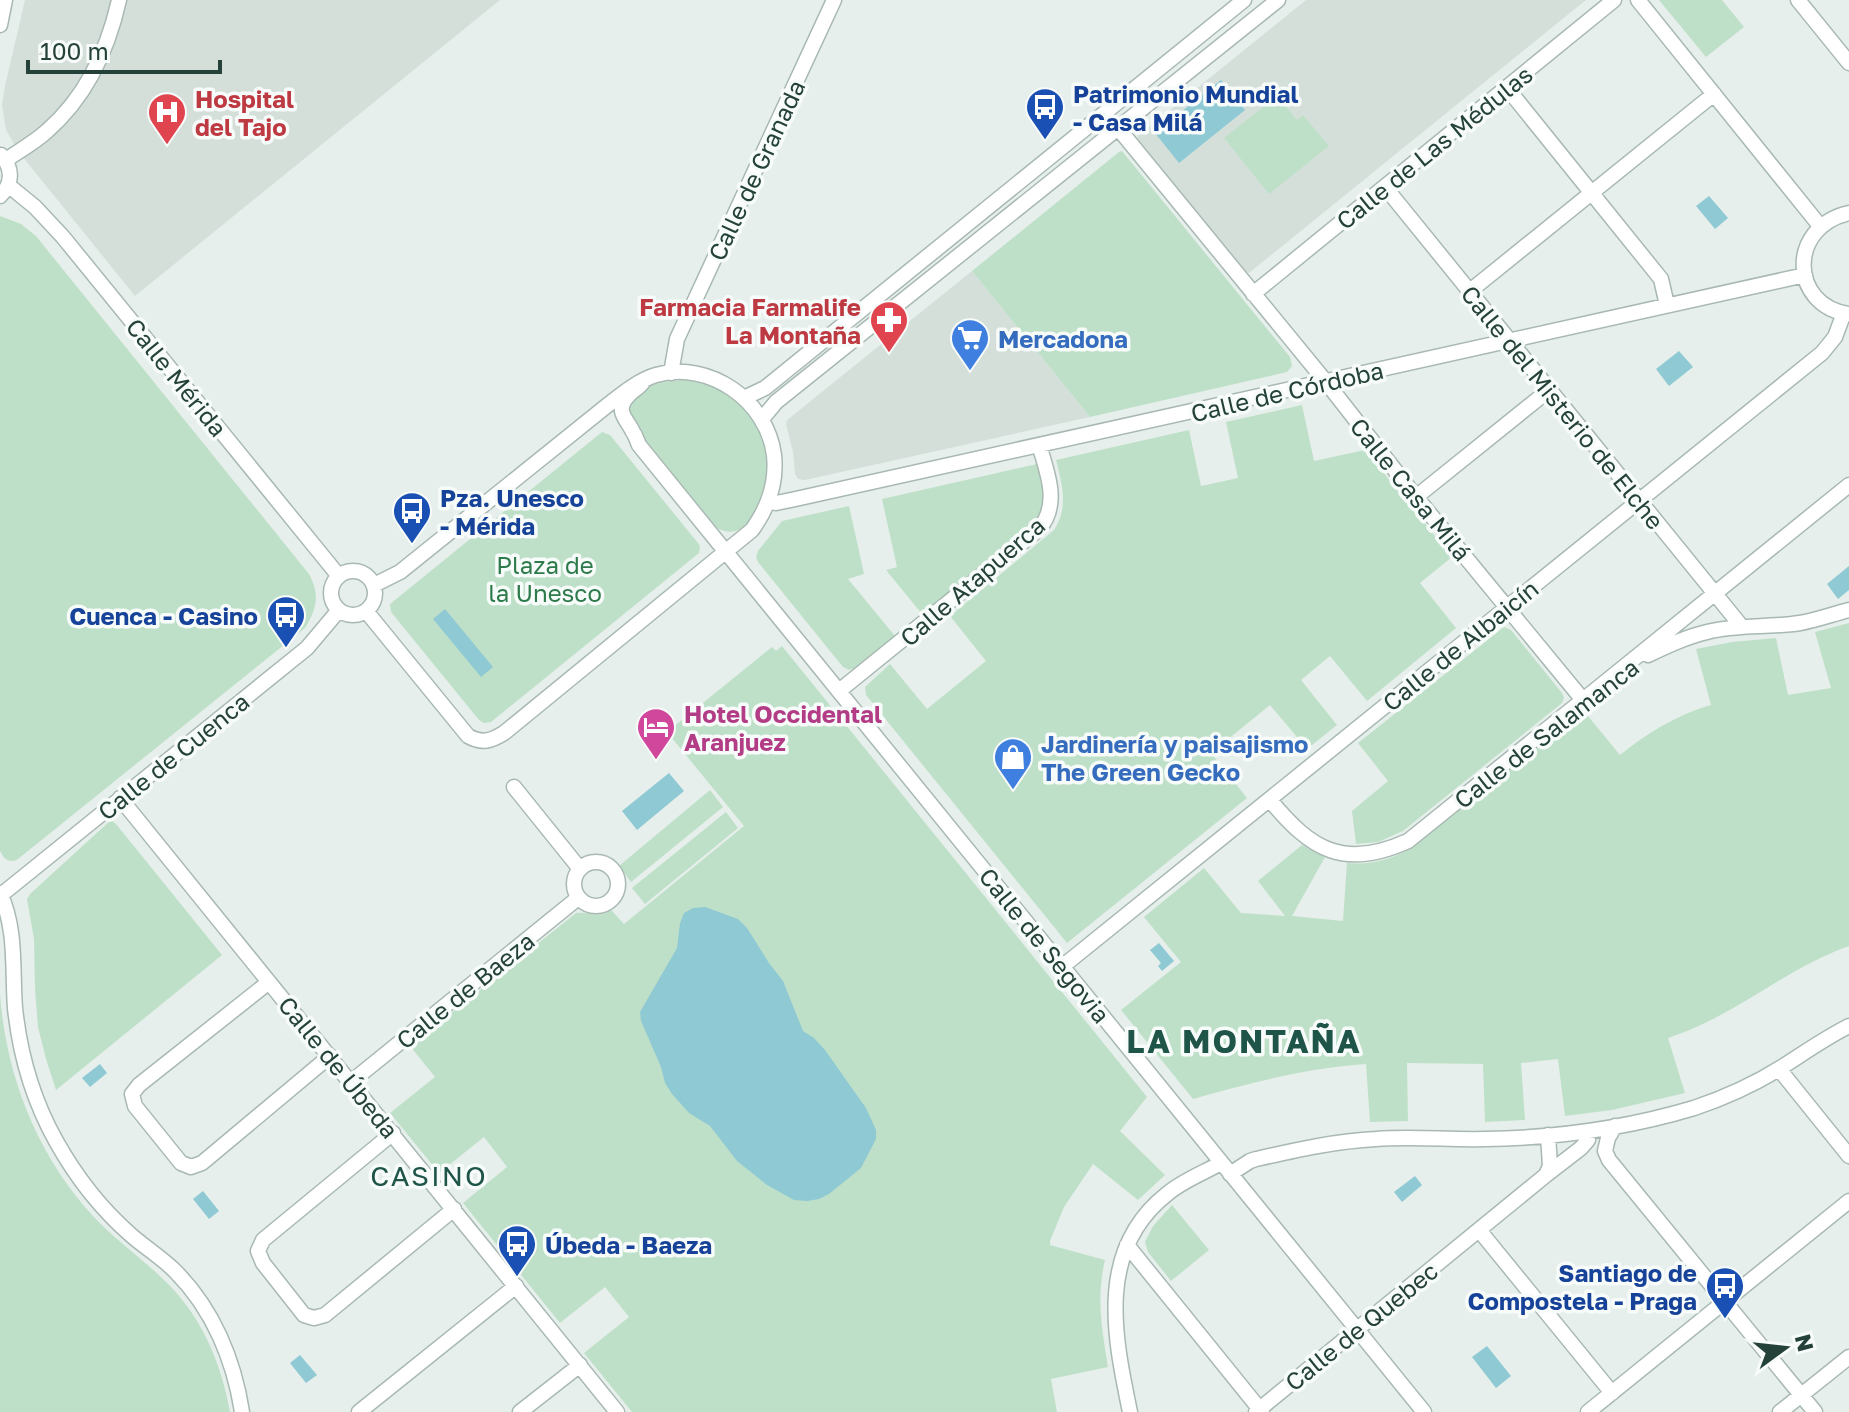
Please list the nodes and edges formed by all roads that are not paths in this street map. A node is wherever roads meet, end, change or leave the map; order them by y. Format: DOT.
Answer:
graph roads {
  1 [pos="5,0"];
  2 [pos="119,0"];
  3 [pos="834,0"];
  4 [pos="1244,0"];
  5 [pos="1278,0"];
  6 [pos="1614,0"];
  7 [pos="1638,0"];
  8 [pos="1798,0"];
  9 [pos="0,25"];
  10 [pos="1849,63"];
  11 [pos="1507,88"];
  12 [pos="1714,94"];
  13 [pos="1118,128"];
  14 [pos="3,157"];
  15 [pos="1385,187"];
  16 [pos="4,191"];
  17 [pos="1591,192"];
  18 [pos="1849,213"];
  19 [pos="1820,226"];
  20 [pos="1805,275"];
  21 [pos="1470,291"];
  22 [pos="1253,294"];
  23 [pos="1667,305"];
  24 [pos="1846,314"];
  25 [pos="1510,341"];
  26 [pos="671,373"];
  27 [pos="643,382"];
  28 [pos="1326,382"];
  29 [pos="1549,390"];
  30 [pos="744,398"];
  31 [pos="762,419"];
  32 [pos="573,432"];
  33 [pos="636,441"];
  34 [pos="1039,445"];
  35 [pos="1849,485"];
  36 [pos="1416,497"];
  37 [pos="769,500"];
  38 [pos="1639,501"];
  39 [pos="695,513"];
  40 [pos="747,535"];
  41 [pos="726,553"];
  42 [pos="338,575"];
  43 [pos="374,585"];
  44 [pos="1714,594"];
  45 [pos="1507,607"];
  46 [pos="339,610"];
  47 [pos="1849,610"];
  48 [pos="366,611"];
  49 [pos="1742,627"];
  50 [pos="839,691"];
  51 [pos="1583,700"];
  52 [pos="514,787"];
  53 [pos="120,798"];
  54 [pos="1270,800"];
  55 [pos="580,869"];
  56 [pos="0,894"];
  57 [pos="578,898"];
  58 [pos="1063,966"];
  59 [pos="269,982"];
  60 [pos="1849,1026"];
  61 [pos="330,1056"];
  62 [pos="1779,1069"];
  63 [pos="351,1082"];
  64 [pos="1615,1126"];
  65 [pos="393,1133"];
  66 [pos="1548,1135"];
  67 [pos="1584,1136"];
  68 [pos="1605,1151"];
  69 [pos="1849,1156"];
  70 [pos="1225,1168"];
  71 [pos="1546,1175"];
  72 [pos="1849,1201"];
  73 [pos="454,1209"];
  74 [pos="1479,1230"];
  75 [pos="1127,1245"];
  76 [pos="516,1286"];
  77 [pos="1724,1301"];
  78 [pos="1357,1329"];
  79 [pos="1849,1357"];
  80 [pos="580,1365"];
  81 [pos="1612,1393"];
  82 [pos="1801,1395"];
  83 [pos="1259,1411"];
  84 [pos="242,1412"];
  85 [pos="359,1412"];
  86 [pos="520,1412"];
  87 [pos="617,1412"];
  88 [pos="1130,1412"];
  89 [pos="1424,1412"];
  90 [pos="1588,1412"];
  91 [pos="1780,1412"];
  92 [pos="1815,1412"];
  1 -- 9 [label="street"];
  2 -- 14 [label="street"];
  3 -- 26 [label="street, Calle de Granada"];
  4 -- 30 [label="street"];
  5 -- 13 [label="street"];
  6 -- 11 [label="street, Calle de Las Médulas"];
  7 -- 12 [label="street"];
  8 -- 10 [label="street"];
  11 -- 15 [label="street, Calle de Las Médulas"];
  11 -- 17 [label="street"];
  12 -- 17 [label="street"];
  12 -- 19 [label="street"];
  13 -- 22 [label="street, Calle Casa Milá"];
  13 -- 31 [label="street"];
  14 -- 16 [label="street"];
  15 -- 21 [label="street, Calle del Misterio de Elche"];
  15 -- 22 [label="street, Calle de Las Médulas"];
  16 -- 42 [label="street, Calle Mérida"];
  17 -- 21 [label="street"];
  17 -- 23 [label="street"];
  18 -- 19 [label="street"];
  19 -- 20 [label="street"];
  20 -- 23 [label="street, Calle de Córdoba"];
  20 -- 24 [label="street"];
  21 -- 25 [label="street, Calle del Misterio de Elche"];
  22 -- 28 [label="street, Calle Casa Milá"];
  23 -- 25 [label="street, Calle de Córdoba"];
  24 -- 38 [label="street, Calle de Albaicín"];
  25 -- 28 [label="street, Calle de Córdoba"];
  25 -- 29 [label="street, Calle del Misterio de Elche"];
  26 -- 27 [label="street"];
  26 -- 30 [label="street"];
  27 -- 32 [label="street"];
  27 -- 33 [label="street"];
  28 -- 34 [label="street, Calle de Córdoba"];
  28 -- 36 [label="street, Calle Casa Milá"];
  29 -- 36 [label="street"];
  29 -- 38 [label="street, Calle del Misterio de Elche"];
  30 -- 31 [label="street"];
  31 -- 37 [label="street"];
  32 -- 33 [label="street"];
  32 -- 43 [label="street"];
  33 -- 39 [label="street"];
  34 -- 37 [label="street, Calle de Córdoba"];
  34 -- 50 [label="street, Calle Atapuerca"];
  35 -- 44 [label="street"];
  36 -- 45 [label="street, Calle Casa Milá"];
  37 -- 40 [label="street"];
  38 -- 44 [label="street, Calle del Misterio de Elche"];
  38 -- 45 [label="street, Calle de Albaicín"];
  39 -- 40 [label="street"];
  39 -- 41 [label="street"];
  40 -- 41 [label="street"];
  41 -- 48 [label="street"];
  41 -- 50 [label="street, Calle de Segovia"];
  42 -- 43 [label="street"];
  42 -- 46 [label="street"];
  43 -- 48 [label="street"];
  44 -- 49 [label="street, Calle del Misterio de Elche"];
  44 -- 51 [label="street"];
  45 -- 51 [label="street, Calle Casa Milá"];
  45 -- 54 [label="street, Calle de Albaicín"];
  46 -- 48 [label="street"];
  46 -- 53 [label="street, Calle de Cuenca"];
  47 -- 49 [label="street, Calle de Salamanca"];
  49 -- 51 [label="street, Calle de Salamanca"];
  50 -- 58 [label="street, Calle de Segovia"];
  51 -- 54 [label="street, Calle de Salamanca"];
  52 -- 55 [label="street"];
  53 -- 56 [label="street, Calle de Cuenca"];
  53 -- 59 [label="street, Calle de Úbeda"];
  54 -- 58 [label="street, Calle de Albaicín"];
  55 -- 57 [label="street"];
  55 -- 57 [label="street"];
  56 -- 84 [label="street"];
  57 -- 63 [label="street, Calle de Baeza"];
  58 -- 70 [label="street, Calle de Segovia"];
  59 -- 61 [label="street, Calle de Úbeda"];
  59 -- 61 [label="street"];
  60 -- 62 [label="street"];
  61 -- 63 [label="street, Calle de Úbeda"];
  62 -- 64 [label="street"];
  62 -- 69 [label="street"];
  63 -- 65 [label="street, Calle de Úbeda"];
  64 -- 67 [label="street"];
  64 -- 68 [label="street"];
  65 -- 73 [label="street, Calle de Úbeda"];
  65 -- 73 [label="street"];
  66 -- 67 [label="street"];
  66 -- 70 [label="street"];
  66 -- 71 [label="street"];
  67 -- 68 [label="street"];
  67 -- 71 [label="street, Calle de Quebec"];
  68 -- 77 [label="street"];
  70 -- 75 [label="street"];
  70 -- 78 [label="street, Calle de Segovia"];
  71 -- 74 [label="street, Calle de Quebec"];
  72 -- 77 [label="street"];
  73 -- 76 [label="street, Calle de Úbeda"];
  74 -- 78 [label="street, Calle de Quebec"];
  74 -- 81 [label="street"];
  75 -- 83 [label="street"];
  75 -- 88 [label="street"];
  76 -- 80 [label="street, Calle de Úbeda"];
  76 -- 85 [label="street"];
  77 -- 81 [label="street"];
  77 -- 82 [label="street"];
  78 -- 83 [label="street, Calle de Quebec"];
  78 -- 89 [label="street, Calle de Segovia"];
  79 -- 82 [label="street"];
  80 -- 86 [label="street"];
  80 -- 87 [label="street, Calle de Úbeda"];
  81 -- 90 [label="street"];
  82 -- 91 [label="street"];
  82 -- 92 [label="street"];
}
